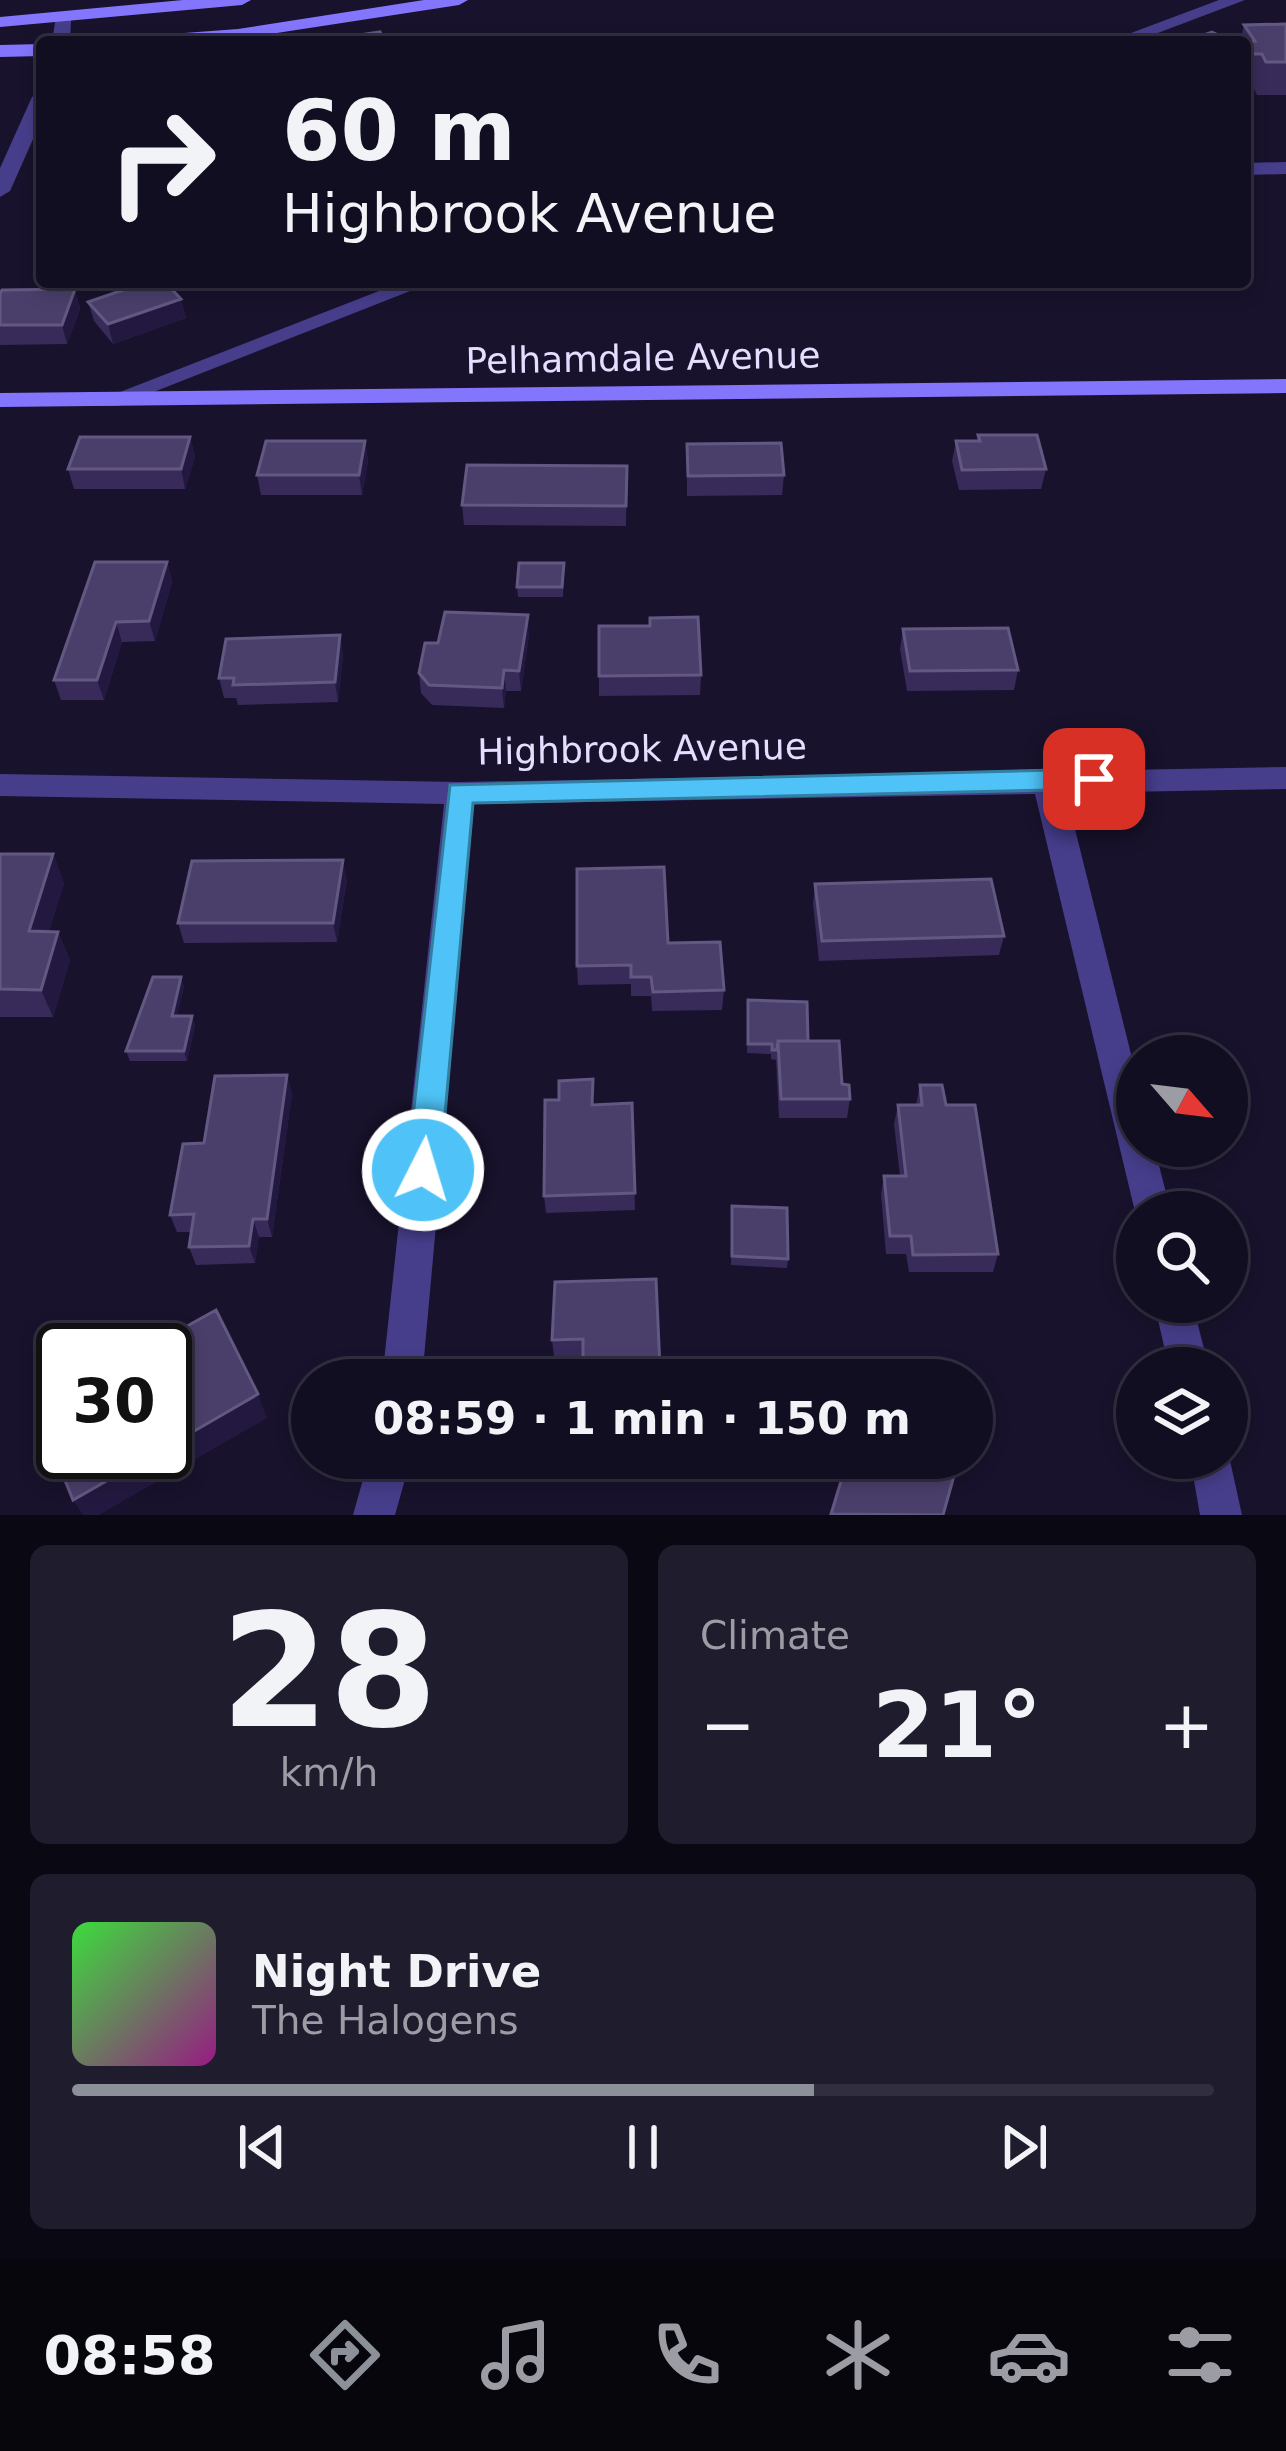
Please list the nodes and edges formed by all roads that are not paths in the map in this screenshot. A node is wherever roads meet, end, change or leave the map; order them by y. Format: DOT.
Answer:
graph roads {
  1 [pos="242,0"];
  2 [pos="459,0"];
  3 [pos="1236,0"];
  4 [pos="62,20"];
  5 [pos="0,22"];
  6 [pos="61,36"];
  7 [pos="214,36"];
  8 [pos="1133,36"];
  9 [pos="36,50"];
  10 [pos="0,51"];
  11 [pos="36,110"];
  12 [pos="1286,168"];
  13 [pos="1251,169"];
  14 [pos="0,191"];
  15 [pos="406,288"];
  16 [pos="1286,386"];
  17 [pos="0,400"];
  18 [pos="109,401"];
  19 [pos="1286,778"];
  20 [pos="1047,779"];
  21 [pos="0,785"];
  22 [pos="460,793"];
  23 [pos="1147,1191"];
  24 [pos="404,1359"];
  25 [pos="384,1479"];
  26 [pos="1215,1479"];
  27 [pos="374,1515"];
  28 [pos="1221,1515"];
  1 -- 4 [label="street"];
  2 -- 7 [label="street"];
  3 -- 8 [label="street"];
  4 -- 5 [label="street"];
  4 -- 6 [label="street"];
  9 -- 10 [label="street"];
  11 -- 14 [label="street"];
  12 -- 13 [label="street"];
  15 -- 18 [label="street"];
  16 -- 18 [label="street, Pelhamdale Avenue"];
  17 -- 18 [label="street, Pelhamdale Avenue"];
  19 -- 20 [label="street, Highbrook Avenue"];
  20 -- 22 [label="street, Highbrook Avenue"];
  20 -- 23 [label="street"];
  21 -- 22 [label="street, Highbrook Avenue"];
  22 -- 24 [label="street"];
  25 -- 27 [label="street"];
  26 -- 28 [label="street"];
}
